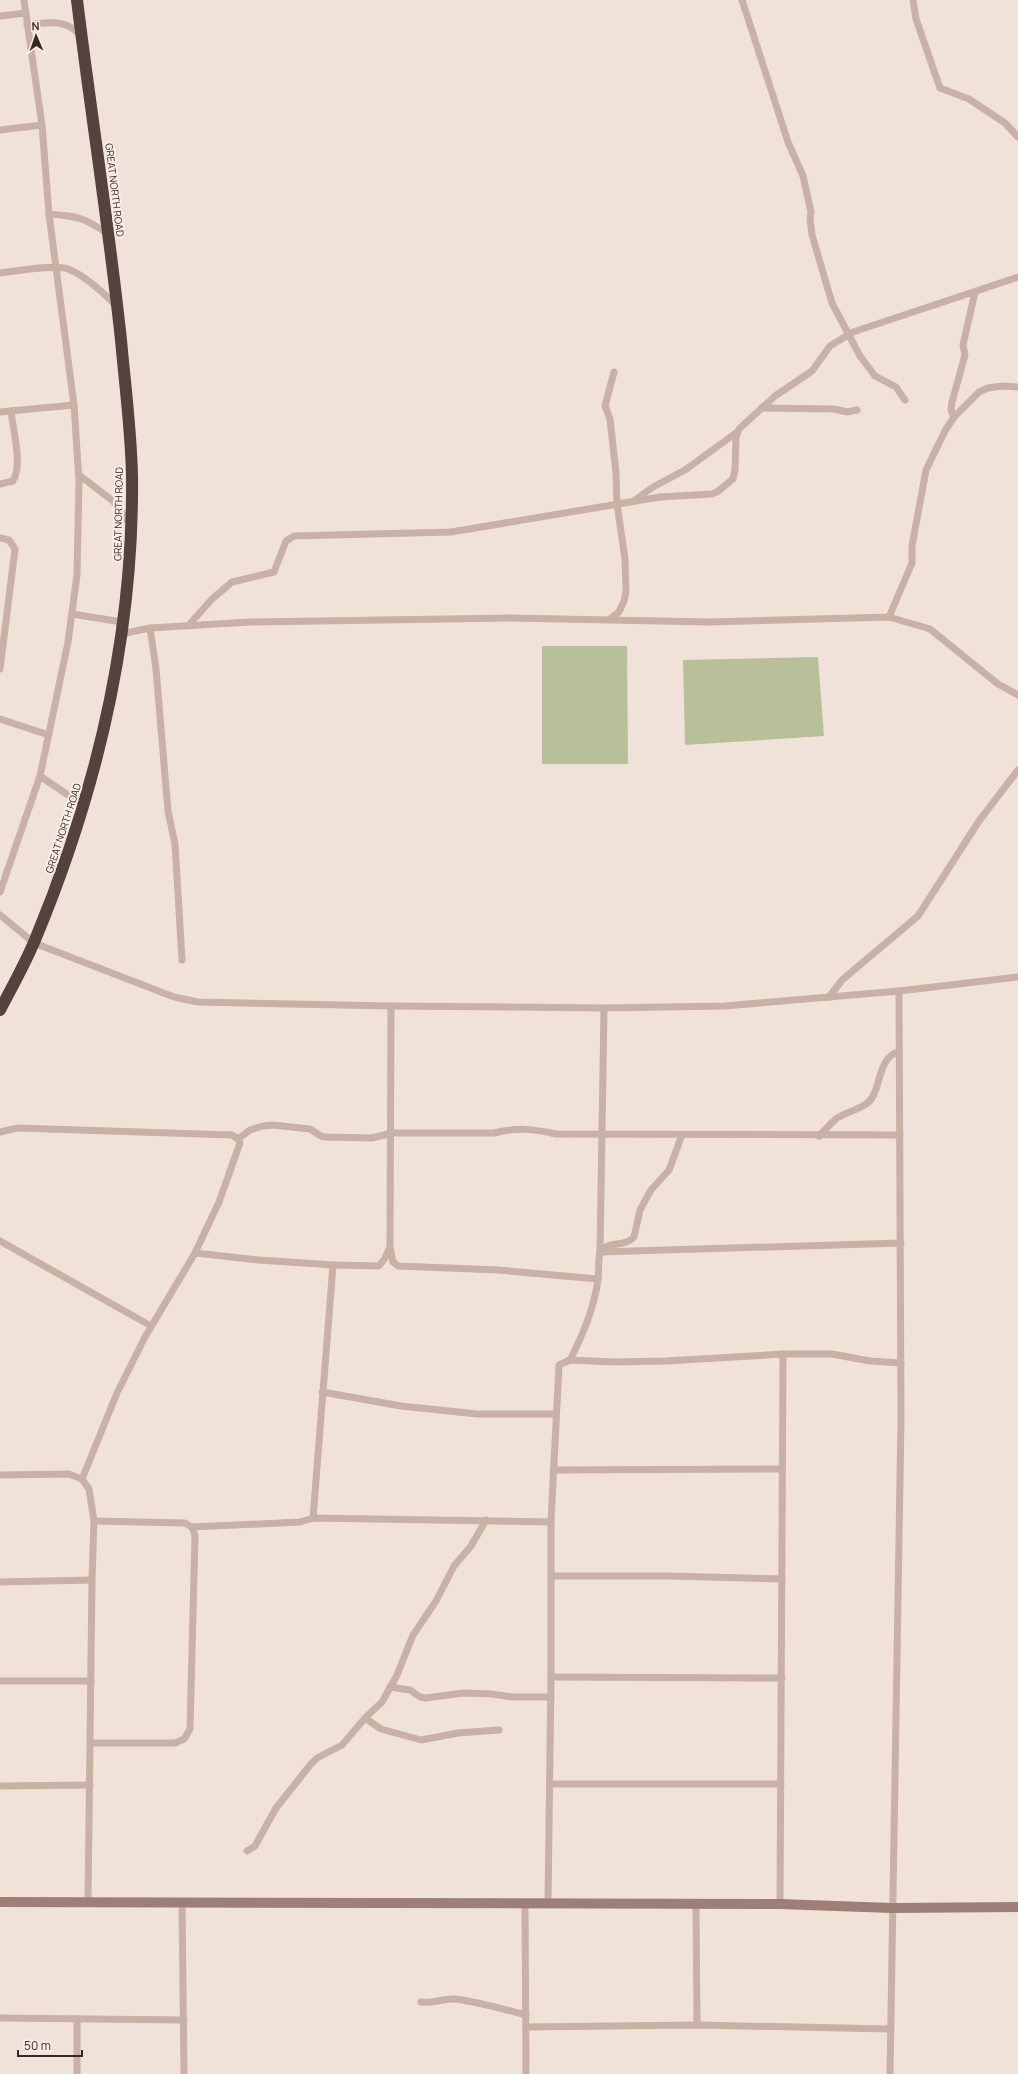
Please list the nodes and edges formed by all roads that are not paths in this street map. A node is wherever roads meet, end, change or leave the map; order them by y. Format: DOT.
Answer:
graph roads {
  1 [pos="24,0"];
  2 [pos="77,0"];
  3 [pos="742,0"];
  4 [pos="913,0"];
  5 [pos="26,13"];
  6 [pos="0,16"];
  7 [pos="27,25"];
  8 [pos="82,37"];
  9 [pos="42,126"];
  10 [pos="0,130"];
  11 [pos="1018,137"];
  12 [pos="49,214"];
  13 [pos="108,234"];
  14 [pos="56,268"];
  15 [pos="0,273"];
  16 [pos="1018,277"];
  17 [pos="975,292"];
  18 [pos="117,306"];
  19 [pos="850,334"];
  20 [pos="614,372"];
  21 [pos="1018,387"];
  22 [pos="905,400"];
  23 [pos="74,405"];
  24 [pos="762,408"];
  25 [pos="856,410"];
  26 [pos="11,411"];
  27 [pos="0,412"];
  28 [pos="954,417"];
  29 [pos="736,433"];
  30 [pos="79,475"];
  31 [pos="0,484"];
  32 [pos="632,502"];
  33 [pos="617,504"];
  34 [pos="131,524"];
  35 [pos="0,538"];
  36 [pos="72,614"];
  37 [pos="889,617"];
  38 [pos="610,619"];
  39 [pos="188,626"];
  40 [pos="122,628"];
  41 [pos="150,628"];
  42 [pos="0,669"];
  43 [pos="1018,695"];
  44 [pos="0,719"];
  45 [pos="49,735"];
  46 [pos="1018,770"];
  47 [pos="40,776"];
  48 [pos="84,806"];
  49 [pos="0,892"];
  50 [pos="0,915"];
  51 [pos="34,943"];
  52 [pos="182,960"];
  53 [pos="1018,977"];
  54 [pos="898,991"];
  55 [pos="829,997"];
  56 [pos="392,1006"];
  57 [pos="604,1008"];
  58 [pos="0,1010"];
  59 [pos="899,1051"];
  60 [pos="0,1132"];
  61 [pos="392,1133"];
  62 [pos="602,1134"];
  63 [pos="682,1135"];
  64 [pos="900,1135"];
  65 [pos="820,1136"];
  66 [pos="238,1139"];
  67 [pos="0,1241"];
  68 [pos="901,1243"];
  69 [pos="390,1247"];
  70 [pos="600,1252"];
  71 [pos="195,1253"];
  72 [pos="333,1265"];
  73 [pos="379,1266"];
  74 [pos="396,1266"];
  75 [pos="598,1279"];
  76 [pos="151,1326"];
  77 [pos="783,1354"];
  78 [pos="570,1360"];
  79 [pos="901,1363"];
  80 [pos="322,1392"];
  81 [pos="555,1414"];
  82 [pos="782,1469"];
  83 [pos="554,1470"];
  84 [pos="0,1475"];
  85 [pos="82,1480"];
  86 [pos="313,1518"];
  87 [pos="486,1520"];
  88 [pos="94,1521"];
  89 [pos="551,1522"];
  90 [pos="192,1527"];
  91 [pos="552,1576"];
  92 [pos="782,1579"];
  93 [pos="92,1580"];
  94 [pos="0,1582"];
  95 [pos="552,1677"];
  96 [pos="782,1678"];
  97 [pos="91,1680"];
  98 [pos="0,1681"];
  99 [pos="390,1687"];
  100 [pos="551,1696"];
  101 [pos="365,1718"];
  102 [pos="499,1730"];
  103 [pos="91,1743"];
  104 [pos="550,1784"];
  105 [pos="781,1784"];
  106 [pos="90,1785"];
  107 [pos="0,1786"];
  108 [pos="247,1851"];
  109 [pos="0,1902"];
  110 [pos="88,1902"];
  111 [pos="182,1902"];
  112 [pos="525,1903"];
  113 [pos="548,1903"];
  114 [pos="696,1904"];
  115 [pos="780,1904"];
  116 [pos="1018,1907"];
  117 [pos="892,1908"];
  118 [pos="421,2002"];
  119 [pos="526,2016"];
  120 [pos="0,2018"];
  121 [pos="77,2019"];
  122 [pos="184,2020"];
  123 [pos="697,2025"];
  124 [pos="526,2027"];
  125 [pos="889,2030"];
  126 [pos="77,2074"];
  127 [pos="184,2074"];
  128 [pos="526,2074"];
  129 [pos="890,2074"];
  1 -- 5 [label="street"];
  2 -- 8 [label="highway, GREAT NORTH ROAD"];
  3 -- 19 [label="street"];
  4 -- 11 [label="street"];
  5 -- 6 [label="street"];
  5 -- 7 [label="street"];
  7 -- 8 [label="street"];
  7 -- 9 [label="street"];
  8 -- 13 [label="highway, GREAT NORTH ROAD"];
  9 -- 10 [label="street"];
  9 -- 12 [label="street"];
  12 -- 13 [label="street"];
  12 -- 14 [label="street"];
  13 -- 18 [label="highway, GREAT NORTH ROAD"];
  14 -- 15 [label="street"];
  14 -- 18 [label="street"];
  14 -- 23 [label="street"];
  16 -- 17 [label="street"];
  17 -- 19 [label="street"];
  17 -- 28 [label="street"];
  18 -- 34 [label="highway, GREAT NORTH ROAD"];
  19 -- 22 [label="street"];
  19 -- 24 [label="street"];
  20 -- 33 [label="street"];
  21 -- 28 [label="street"];
  23 -- 26 [label="street"];
  23 -- 30 [label="street"];
  24 -- 25 [label="street"];
  24 -- 29 [label="street"];
  26 -- 27 [label="street"];
  26 -- 31 [label="street"];
  28 -- 37 [label="street"];
  29 -- 32 [label="street"];
  29 -- 32 [label="street"];
  30 -- 34 [label="street"];
  30 -- 36 [label="street"];
  32 -- 33 [label="street"];
  33 -- 38 [label="street"];
  33 -- 39 [label="street"];
  34 -- 40 [label="highway, GREAT NORTH ROAD"];
  35 -- 42 [label="street"];
  36 -- 40 [label="street"];
  36 -- 45 [label="street"];
  37 -- 38 [label="street"];
  37 -- 43 [label="street"];
  38 -- 39 [label="street"];
  39 -- 41 [label="street"];
  40 -- 41 [label="street"];
  40 -- 48 [label="highway, GREAT NORTH ROAD"];
  41 -- 52 [label="street"];
  44 -- 45 [label="street"];
  45 -- 47 [label="street"];
  46 -- 55 [label="street"];
  47 -- 48 [label="street"];
  47 -- 49 [label="street"];
  48 -- 51 [label="highway, GREAT NORTH ROAD"];
  50 -- 51 [label="street"];
  51 -- 56 [label="street"];
  51 -- 58 [label="highway, GREAT NORTH ROAD"];
  53 -- 54 [label="street"];
  54 -- 55 [label="street"];
  54 -- 59 [label="street"];
  55 -- 57 [label="street"];
  56 -- 57 [label="street"];
  56 -- 61 [label="street"];
  57 -- 62 [label="street"];
  59 -- 64 [label="street"];
  59 -- 65 [label="street"];
  60 -- 66 [label="street"];
  61 -- 62 [label="street"];
  61 -- 66 [label="street"];
  61 -- 69 [label="street"];
  62 -- 63 [label="street"];
  62 -- 70 [label="street"];
  63 -- 65 [label="street"];
  63 -- 70 [label="street"];
  64 -- 65 [label="street"];
  64 -- 68 [label="street"];
  66 -- 71 [label="street"];
  67 -- 76 [label="street"];
  68 -- 70 [label="street"];
  68 -- 79 [label="street"];
  69 -- 73 [label="street"];
  69 -- 74 [label="street"];
  70 -- 75 [label="street"];
  71 -- 72 [label="street"];
  71 -- 76 [label="street"];
  72 -- 73 [label="street"];
  72 -- 80 [label="street"];
  73 -- 74 [label="street"];
  74 -- 75 [label="street"];
  75 -- 78 [label="street"];
  76 -- 85 [label="street"];
  77 -- 78 [label="street"];
  77 -- 79 [label="street"];
  77 -- 82 [label="street"];
  78 -- 81 [label="street"];
  79 -- 117 [label="street"];
  80 -- 81 [label="street"];
  80 -- 86 [label="street"];
  81 -- 83 [label="street"];
  82 -- 83 [label="street"];
  82 -- 92 [label="street"];
  83 -- 89 [label="street"];
  84 -- 85 [label="street"];
  85 -- 88 [label="street"];
  86 -- 87 [label="street"];
  86 -- 90 [label="street"];
  87 -- 89 [label="street"];
  87 -- 99 [label="street"];
  88 -- 90 [label="street"];
  88 -- 93 [label="street"];
  89 -- 91 [label="street"];
  90 -- 103 [label="street"];
  91 -- 92 [label="street"];
  91 -- 95 [label="street"];
  92 -- 96 [label="street"];
  93 -- 94 [label="street"];
  93 -- 97 [label="street"];
  95 -- 96 [label="street"];
  95 -- 100 [label="street"];
  96 -- 105 [label="street"];
  97 -- 98 [label="street"];
  97 -- 103 [label="street"];
  99 -- 100 [label="street"];
  99 -- 101 [label="street"];
  100 -- 104 [label="street"];
  101 -- 102 [label="street"];
  101 -- 108 [label="street"];
  103 -- 106 [label="street"];
  104 -- 105 [label="street"];
  104 -- 113 [label="street"];
  105 -- 115 [label="street"];
  106 -- 107 [label="street"];
  106 -- 110 [label="street"];
  109 -- 110 [label="street"];
  110 -- 111 [label="street"];
  111 -- 112 [label="street"];
  111 -- 122 [label="street"];
  112 -- 113 [label="street"];
  112 -- 119 [label="street"];
  113 -- 114 [label="street"];
  114 -- 115 [label="street"];
  114 -- 123 [label="street"];
  115 -- 117 [label="street"];
  116 -- 117 [label="street"];
  117 -- 125 [label="street"];
  118 -- 119 [label="street"];
  119 -- 124 [label="street"];
  120 -- 121 [label="street"];
  121 -- 122 [label="street"];
  121 -- 126 [label="street"];
  122 -- 127 [label="street"];
  123 -- 124 [label="street"];
  123 -- 125 [label="street"];
  124 -- 128 [label="street"];
  125 -- 129 [label="street"];
}
